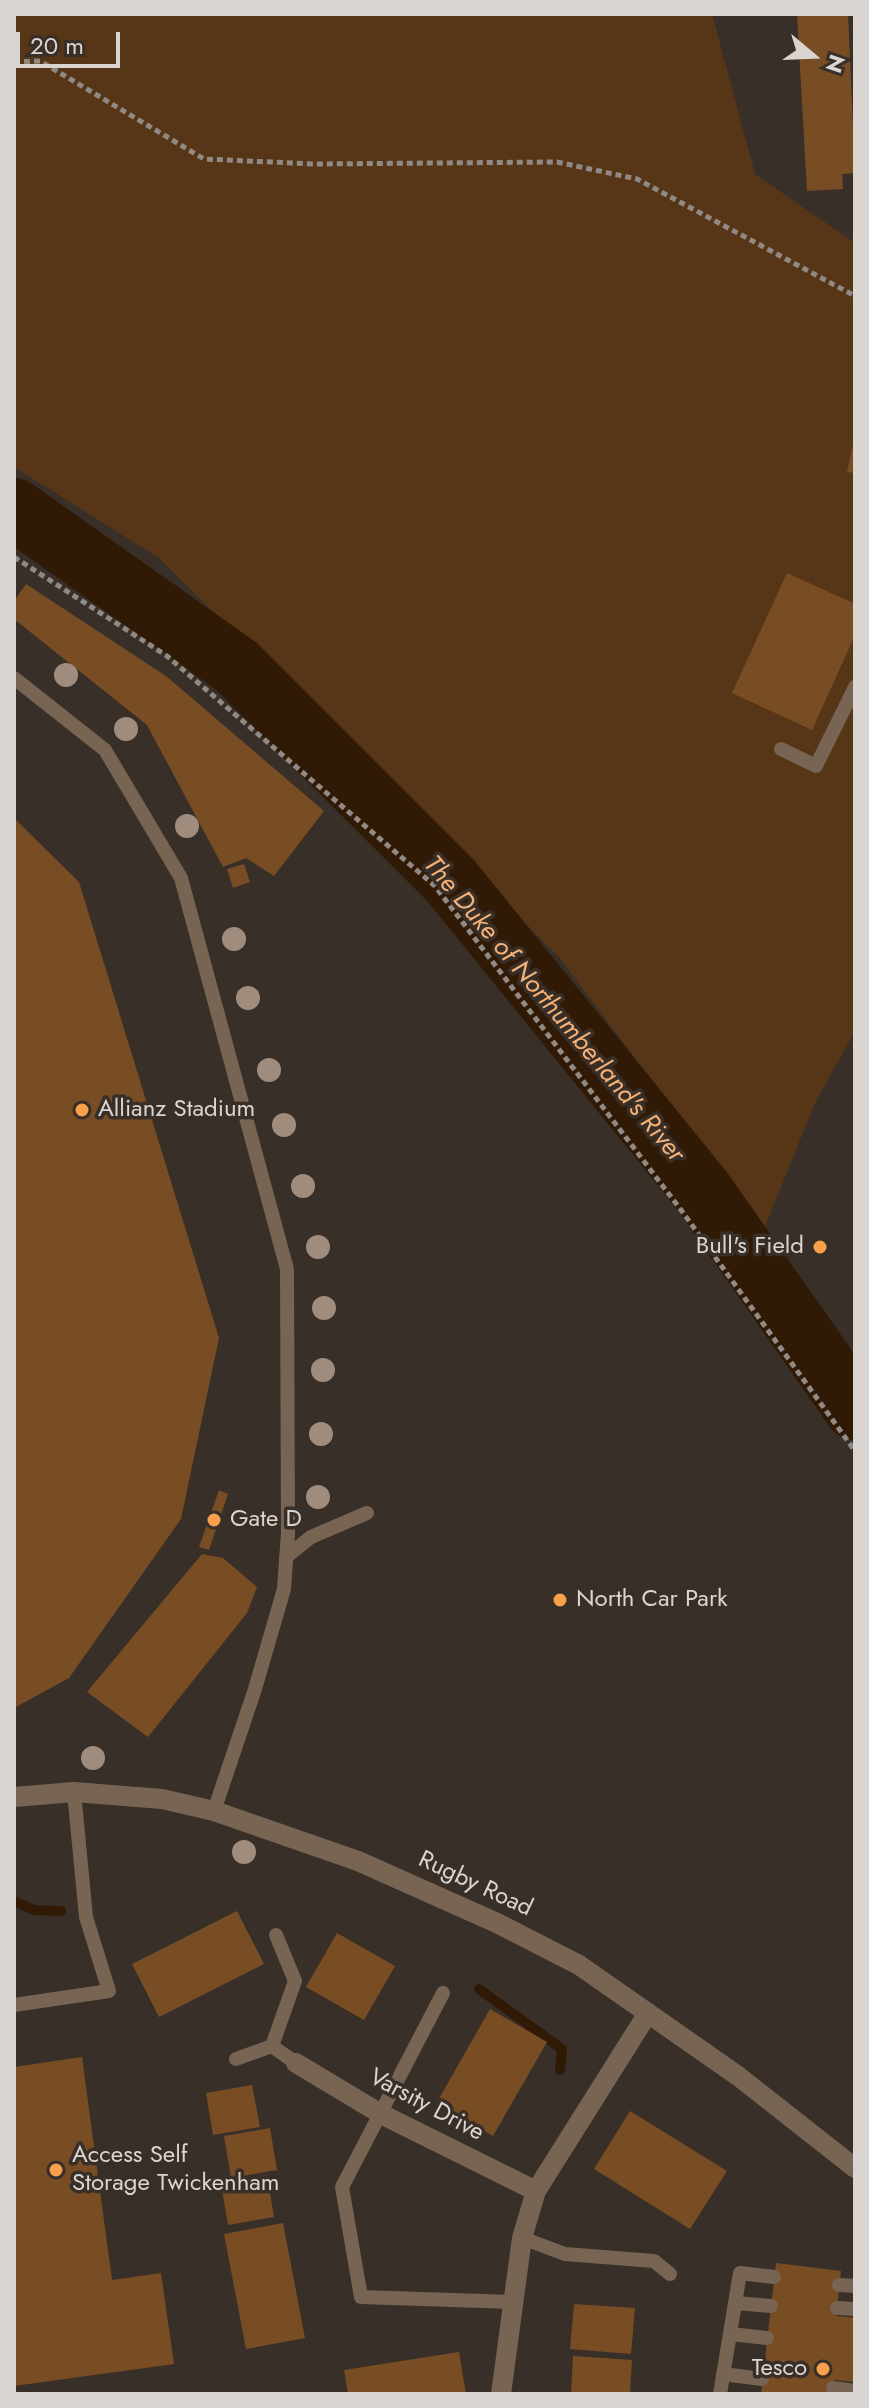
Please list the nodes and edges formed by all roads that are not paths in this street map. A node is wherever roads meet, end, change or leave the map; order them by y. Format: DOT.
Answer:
graph roads {
  1 [pos="14,678"];
  2 [pos="855,687"];
  3 [pos="781,749"];
  4 [pos="367,1513"];
  5 [pos="286,1557"];
  6 [pos="74,1792"];
  7 [pos="14,1797"];
  8 [pos="214,1811"];
  9 [pos="276,1935"];
  10 [pos="443,1993"];
  11 [pos="14,2005"];
  12 [pos="648,2013"];
  13 [pos="272,2046"];
  14 [pos="236,2059"];
  15 [pos="296,2063"];
  16 [pos="381,2114"];
  17 [pos="855,2168"];
  18 [pos="536,2191"];
  19 [pos="522,2238"];
  20 [pos="670,2274"];
  21 [pos="774,2277"];
  22 [pos="839,2285"];
  23 [pos="855,2286"];
  24 [pos="514,2302"];
  25 [pos="736,2303"];
  26 [pos="771,2306"];
  27 [pos="837,2308"];
  28 [pos="855,2309"];
  29 [pos="730,2334"];
  30 [pos="767,2338"];
  31 [pos="723,2374"];
  32 [pos="762,2379"];
  33 [pos="833,2388"];
  34 [pos="855,2391"];
  35 [pos="501,2394"];
  36 [pos="720,2394"];
  1 -- 5 [label="lane"];
  2 -- 3 [label="lane"];
  4 -- 5 [label="lane"];
  5 -- 8 [label="lane"];
  6 -- 7 [label="street, Rugby Road"];
  6 -- 8 [label="street, Rugby Road"];
  6 -- 11 [label="lane"];
  8 -- 12 [label="street, Rugby Road"];
  9 -- 13 [label="lane"];
  10 -- 16 [label="lane"];
  12 -- 17 [label="street, Rugby Road"];
  12 -- 18 [label="street"];
  13 -- 14 [label="lane"];
  13 -- 15 [label="lane"];
  15 -- 16 [label="street, Varsity Drive"];
  16 -- 18 [label="street, Varsity Drive"];
  16 -- 24 [label="lane"];
  18 -- 19 [label="street"];
  19 -- 20 [label="lane"];
  19 -- 24 [label="street"];
  21 -- 25 [label="lane"];
  22 -- 23 [label="lane"];
  24 -- 35 [label="street"];
  25 -- 26 [label="lane"];
  25 -- 29 [label="lane"];
  27 -- 28 [label="lane"];
  29 -- 30 [label="lane"];
  29 -- 31 [label="lane"];
  31 -- 32 [label="lane"];
  31 -- 36 [label="lane"];
  33 -- 34 [label="lane"];
}
